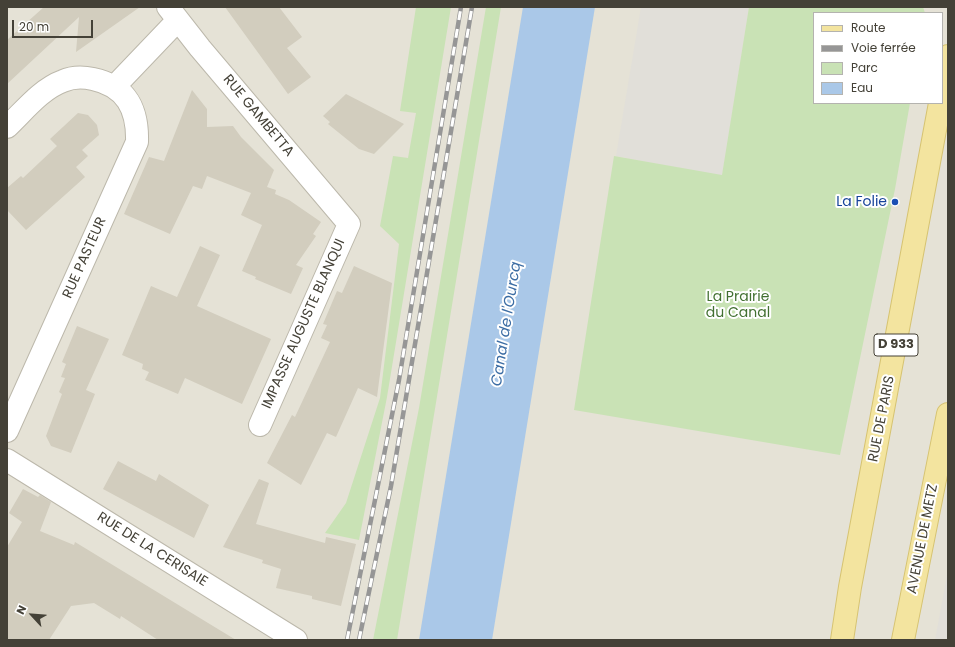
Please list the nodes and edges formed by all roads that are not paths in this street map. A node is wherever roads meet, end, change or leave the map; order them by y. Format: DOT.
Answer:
graph roads {
  1 [pos="173,13"];
  2 [pos="948,56"];
  3 [pos="943,85"];
  4 [pos="115,86"];
  5 [pos="940,104"];
  6 [pos="7,127"];
  7 [pos="349,224"];
  8 [pos="948,414"];
  9 [pos="260,425"];
  10 [pos="7,432"];
  11 [pos="7,460"];
  12 [pos="296,640"];
  13 [pos="842,640"];
  14 [pos="903,640"];
  1 -- 4 [label="street"];
  1 -- 7 [label="street, RUE GAMBETTA"];
  2 -- 3 [label="main road"];
  4 -- 6 [label="street, RUE PASTEUR"];
  4 -- 10 [label="street, RUE PASTEUR"];
  5 -- 13 [label="main road, RUE DE PARIS / D 933"];
  7 -- 9 [label="street, IMPASSE AUGUSTE BLANQUI"];
  8 -- 14 [label="main road, AVENUE DE METZ"];
  11 -- 12 [label="street, RUE DE LA CERISAIE"];
}
